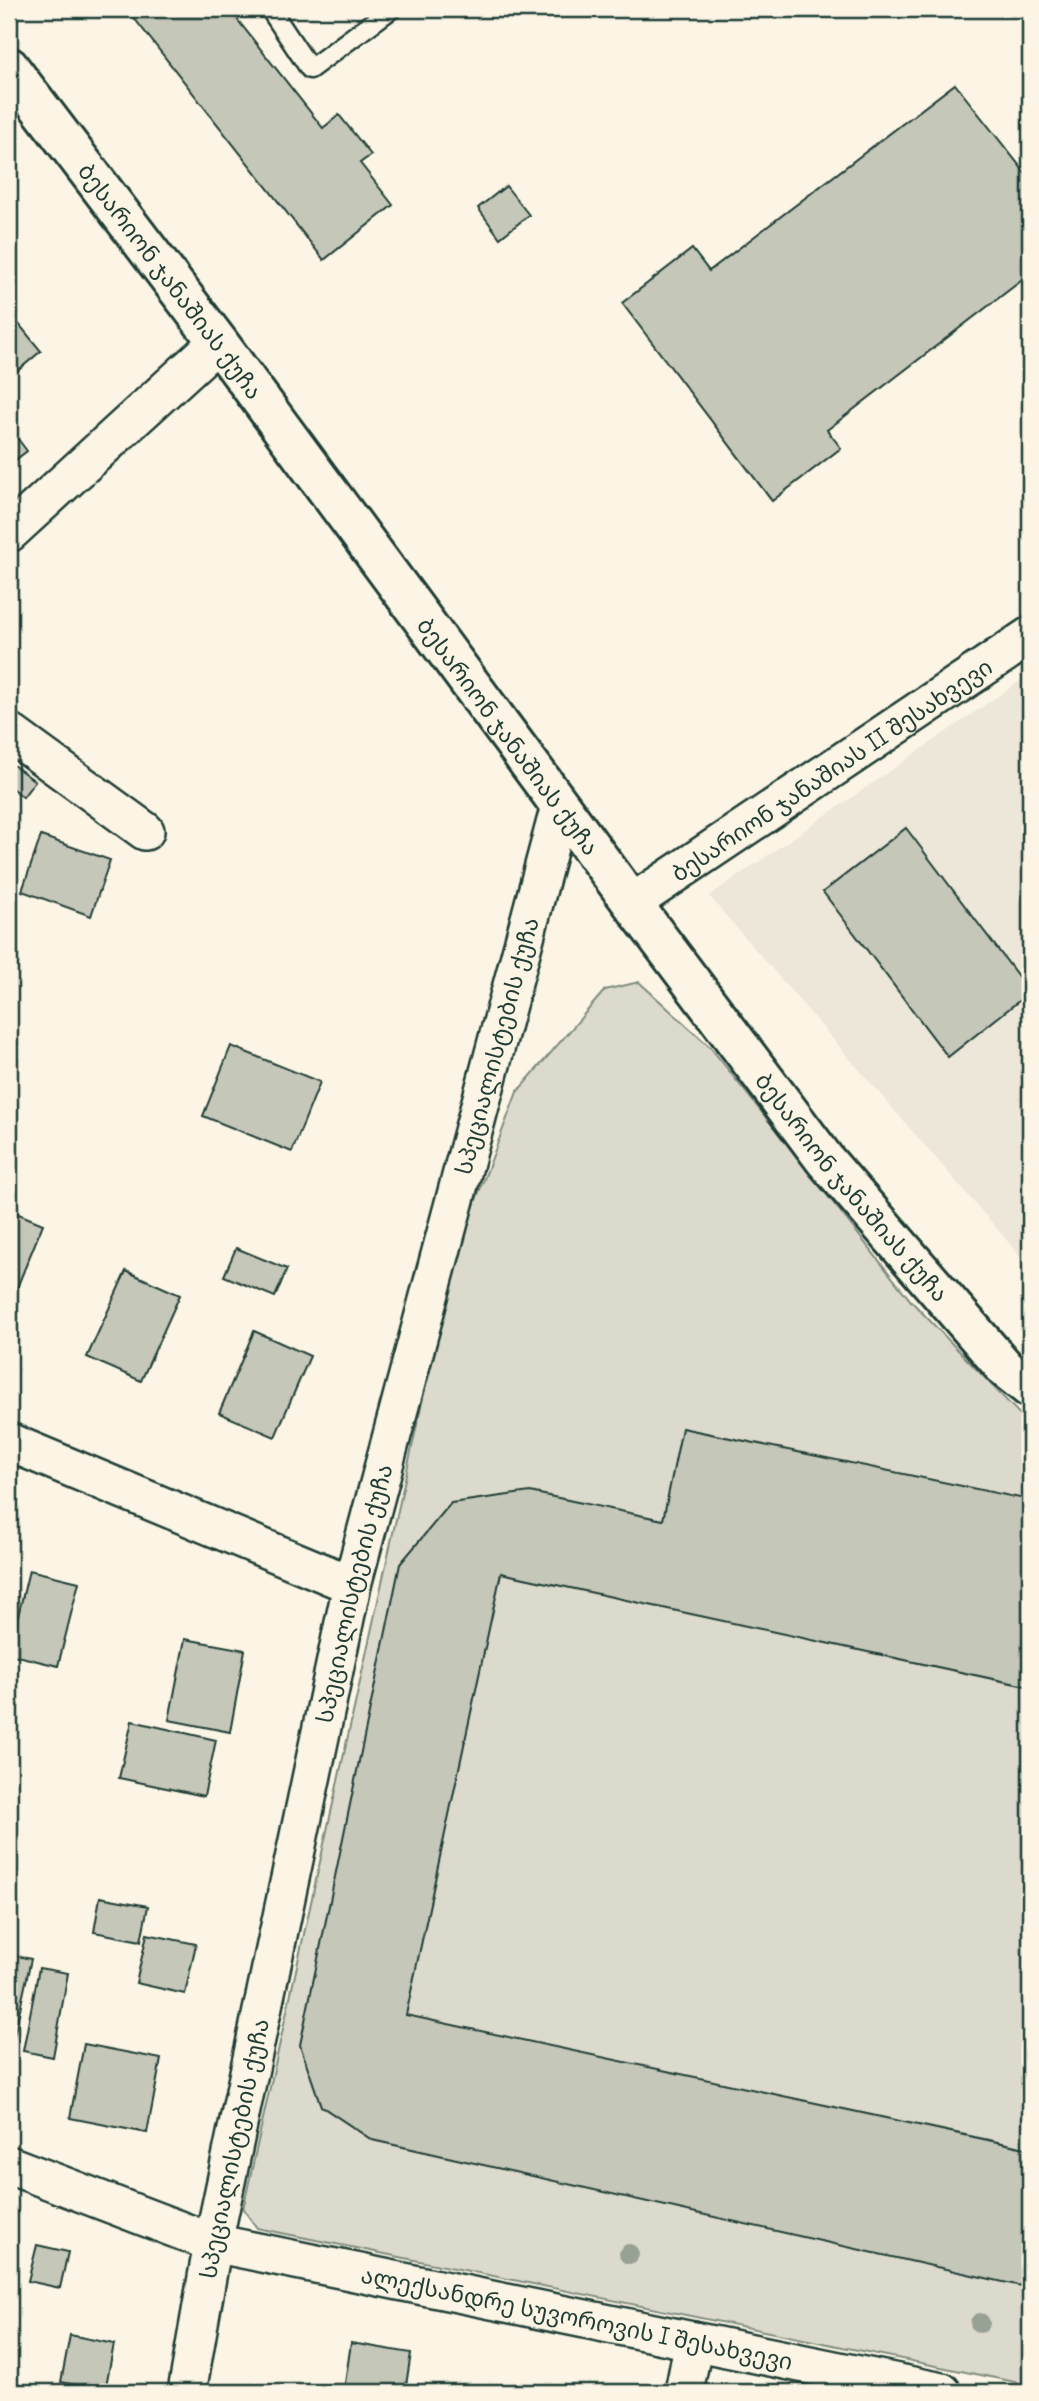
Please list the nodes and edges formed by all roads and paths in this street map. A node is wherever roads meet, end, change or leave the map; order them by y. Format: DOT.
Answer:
graph roads {
  1 [pos="270,9"];
  2 [pos="391,9"];
  3 [pos="9,67"];
  4 [pos="218,342"];
  5 [pos="9,533"];
  6 [pos="1030,636"];
  7 [pos="9,732"];
  8 [pos="560,806"];
  9 [pos="145,831"];
  10 [pos="632,903"];
  11 [pos="1030,1388"];
  12 [pos="9,1442"];
  13 [pos="352,1585"];
  14 [pos="9,2165"];
  15 [pos="213,2243"];
  16 [pos="694,2341"];
  17 [pos="187,2392"];
  18 [pos="684,2392"];
  19 [pos="942,2392"];
  1 -- 2 [label="lane"];
  3 -- 4 [label="street, ბესარიონ ჯანაშიას ქუჩა"];
  4 -- 5 [label="street"];
  4 -- 8 [label="street, ბესარიონ ჯანაშიას ქუჩა"];
  6 -- 10 [label="street, ბესარიონ ჯანაშიას II შესახვევი"];
  7 -- 9 [label="street"];
  8 -- 10 [label="street, ბესარიონ ჯანაშიას ქუჩა"];
  8 -- 13 [label="street, სპეციალისტების ქუჩა"];
  10 -- 11 [label="street, ბესარიონ ჯანაშიას ქუჩა"];
  12 -- 13 [label="street"];
  13 -- 15 [label="street, სპეციალისტების ქუჩა"];
  14 -- 15 [label="street, ალექსანდრე სუვოროვის I შესახვევი"];
  15 -- 16 [label="street, ალექსანდრე სუვოროვის I შესახვევი"];
  15 -- 17 [label="street, სპეციალისტების ქუჩა"];
  16 -- 18 [label="street"];
  16 -- 19 [label="street, ალექსანდრე სუვოროვის I შესახვევი"];
}
